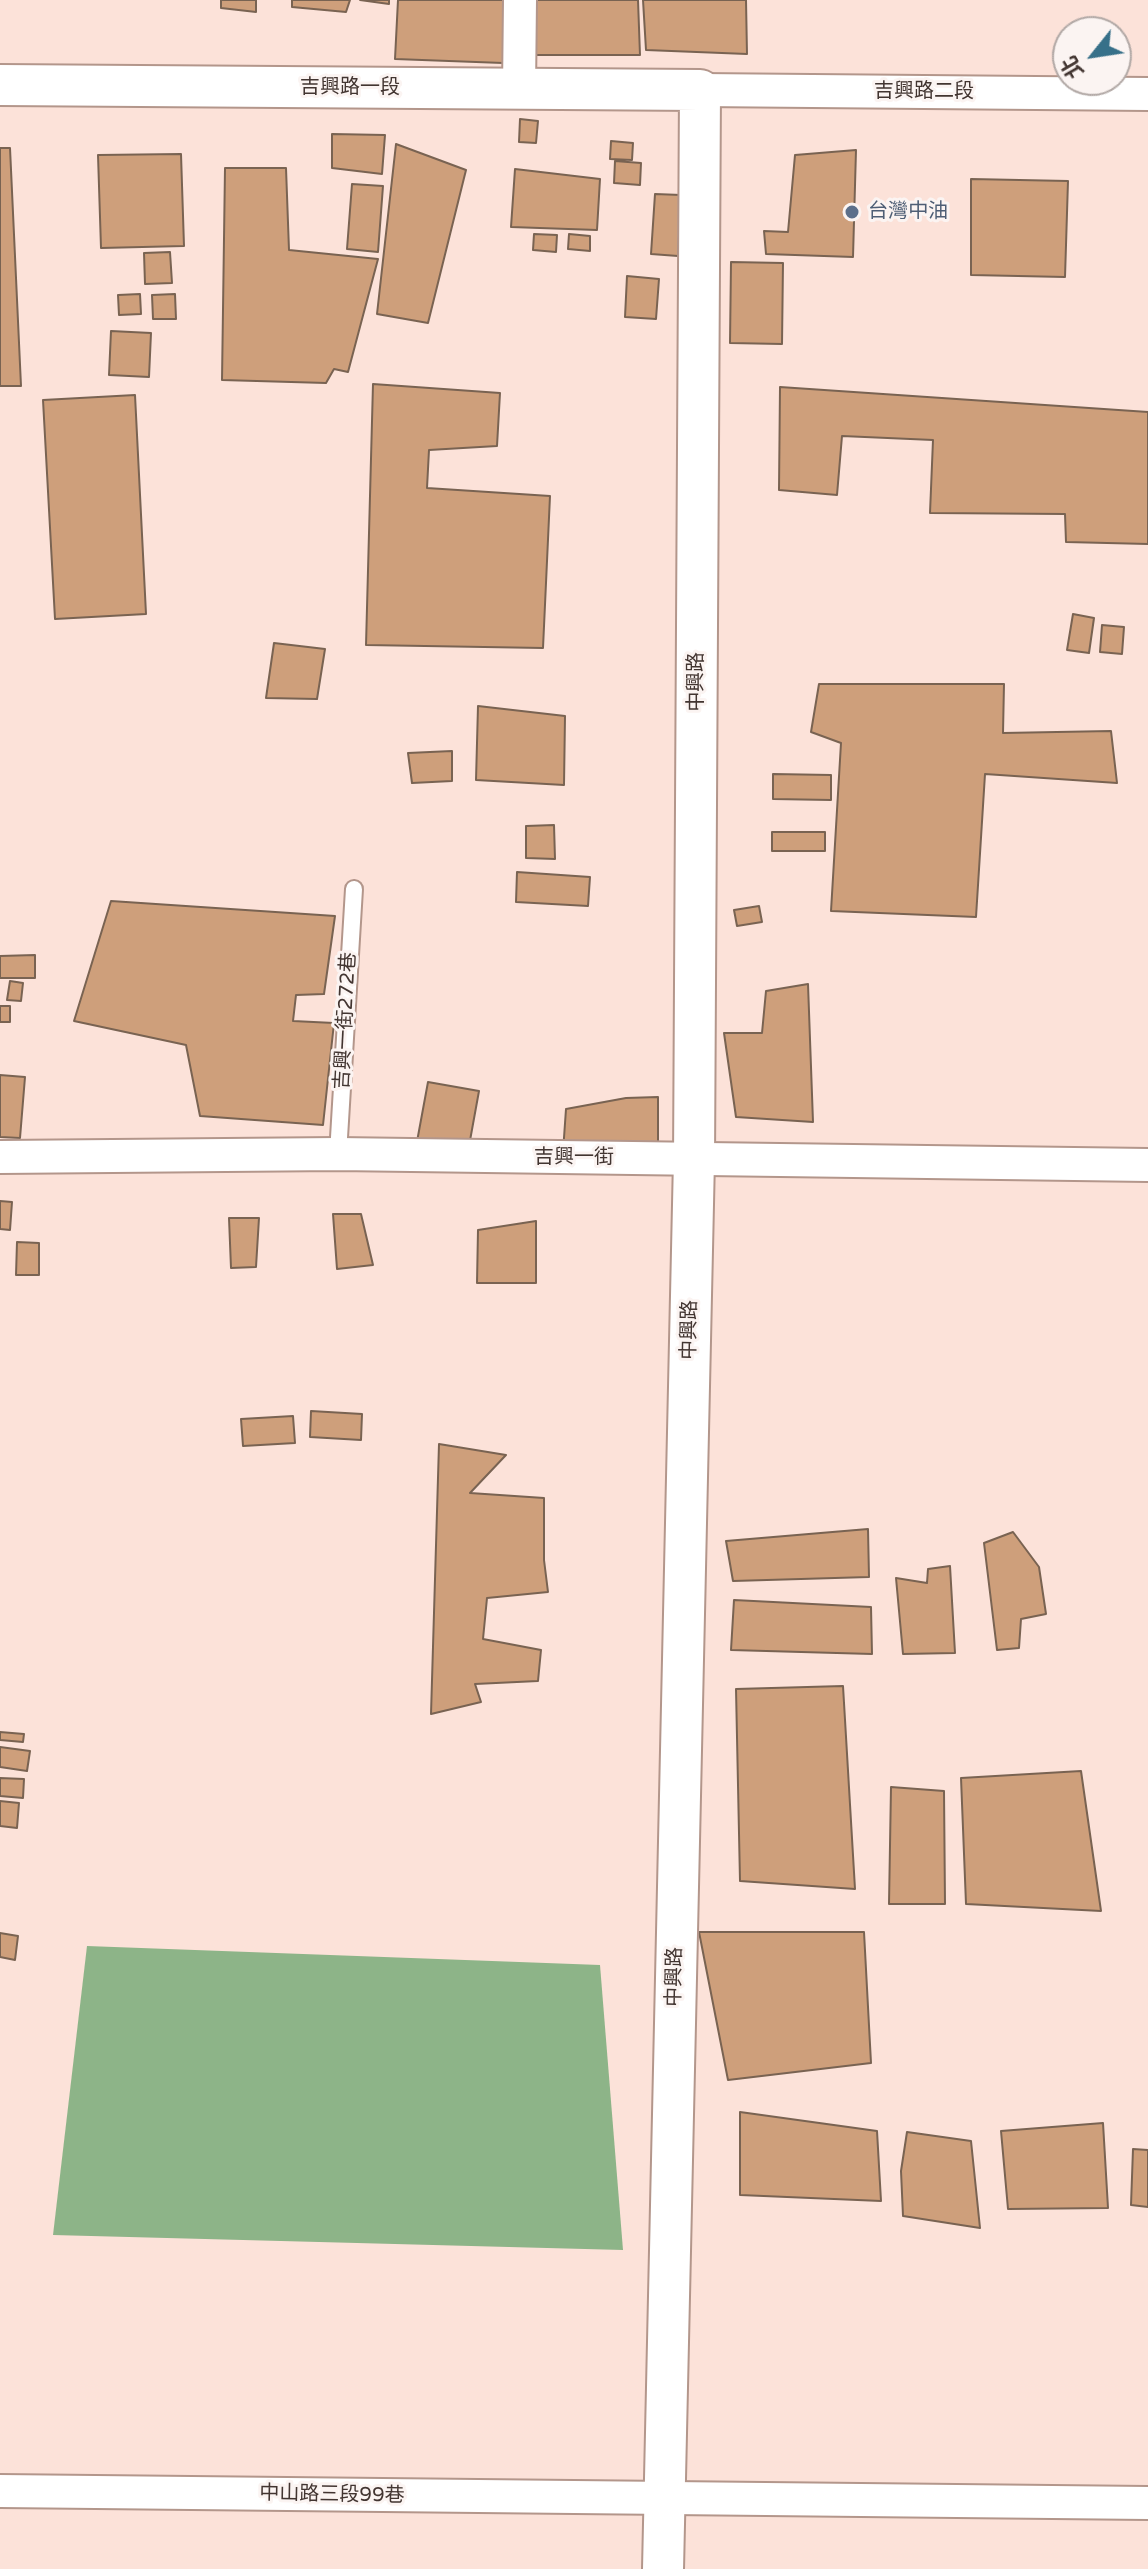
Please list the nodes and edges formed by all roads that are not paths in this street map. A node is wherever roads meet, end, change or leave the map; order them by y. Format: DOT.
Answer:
graph roads {
  1 [pos="520,0"];
  2 [pos="0,85"];
  3 [pos="519,89"];
  4 [pos="700,90"];
  5 [pos="1148,94"];
  6 [pos="354,889"];
  7 [pos="338,1154"];
  8 [pos="0,1157"];
  9 [pos="694,1159"];
  10 [pos="1148,1165"];
  11 [pos="0,2491"];
  12 [pos="664,2499"];
  13 [pos="1148,2503"];
  14 [pos="663,2569"];
  1 -- 3 [label="street"];
  2 -- 3 [label="street, 吉興路一段"];
  3 -- 4 [label="street, 吉興路一段"];
  4 -- 5 [label="street, 吉興路二段"];
  4 -- 9 [label="street, 中興路"];
  6 -- 7 [label="lane, 吉興一街272巷"];
  7 -- 8 [label="street, 吉興一街"];
  7 -- 9 [label="street, 吉興一街"];
  9 -- 10 [label="street, 吉興一街"];
  9 -- 12 [label="street, 中興路"];
  11 -- 12 [label="street, 中山路三段99巷"];
  12 -- 13 [label="street, 中山路三段99巷"];
  12 -- 14 [label="street, 中興路"];
}
